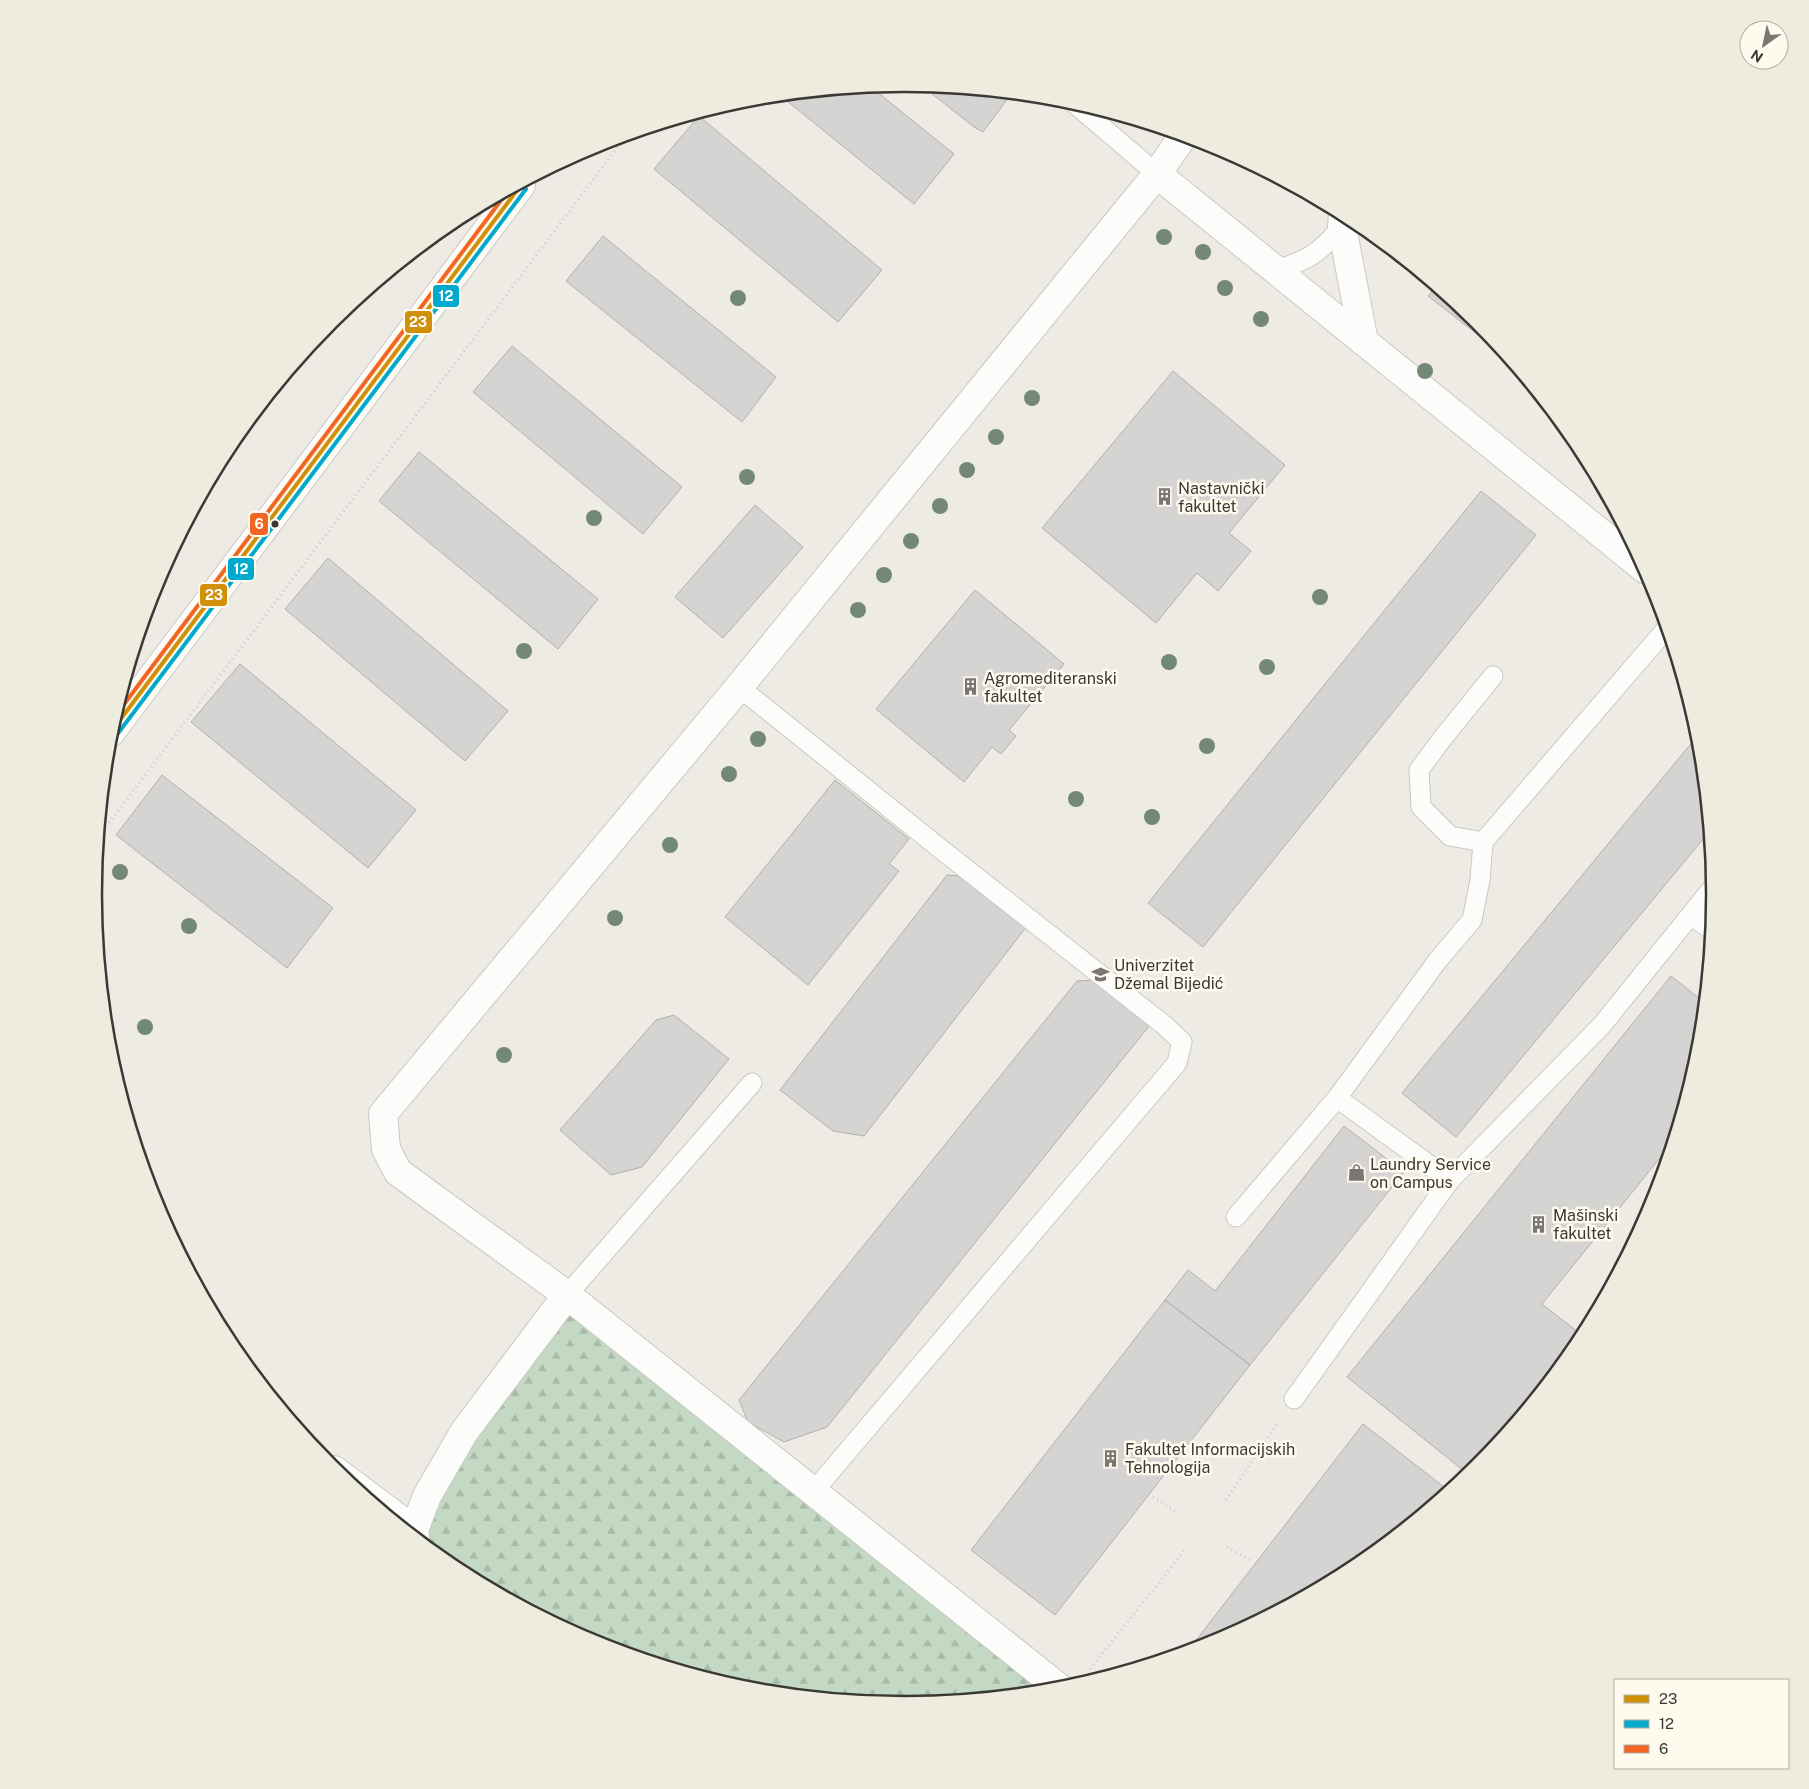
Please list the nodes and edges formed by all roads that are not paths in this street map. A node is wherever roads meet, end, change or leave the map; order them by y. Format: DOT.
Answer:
graph roads {
  1 [pos="1087,114"];
  2 [pos="1179,142"];
  3 [pos="1157,174"];
  4 [pos="512,195"];
  5 [pos="1341,222"];
  6 [pos="1343,223"];
  7 [pos="1276,270"];
  8 [pos="1364,342"];
  9 [pos="1632,559"];
  10 [pos="1663,633"];
  11 [pos="1493,676"];
  12 [pos="739,687"];
  13 [pos="123,716"];
  14 [pos="1483,842"];
  15 [pos="1706,896"];
  16 [pos="1691,916"];
  17 [pos="1705,926"];
  18 [pos="752,1083"];
  19 [pos="1337,1098"];
  20 [pos="1450,1180"];
  21 [pos="1236,1217"];
  22 [pos="567,1295"];
  23 [pos="1294,1399"];
  24 [pos="813,1492"];
  25 [pos="415,1530"];
  26 [pos="1053,1682"];
  1 -- 3 [label="lane"];
  2 -- 3 [label="street"];
  3 -- 7 [label="street"];
  3 -- 12 [label="street"];
  4 -- 13 [label="street"];
  5 -- 7 [label="lane"];
  6 -- 8 [label="street"];
  7 -- 8 [label="street"];
  8 -- 9 [label="street"];
  10 -- 14 [label="lane"];
  11 -- 14 [label="lane"];
  12 -- 22 [label="street"];
  12 -- 24 [label="lane"];
  14 -- 19 [label="lane"];
  15 -- 16 [label="lane"];
  16 -- 17 [label="lane"];
  16 -- 20 [label="lane"];
  18 -- 22 [label="lane"];
  19 -- 20 [label="lane"];
  19 -- 21 [label="lane"];
  20 -- 23 [label="lane"];
  22 -- 24 [label="street"];
  22 -- 25 [label="street"];
  24 -- 26 [label="street"];
}
